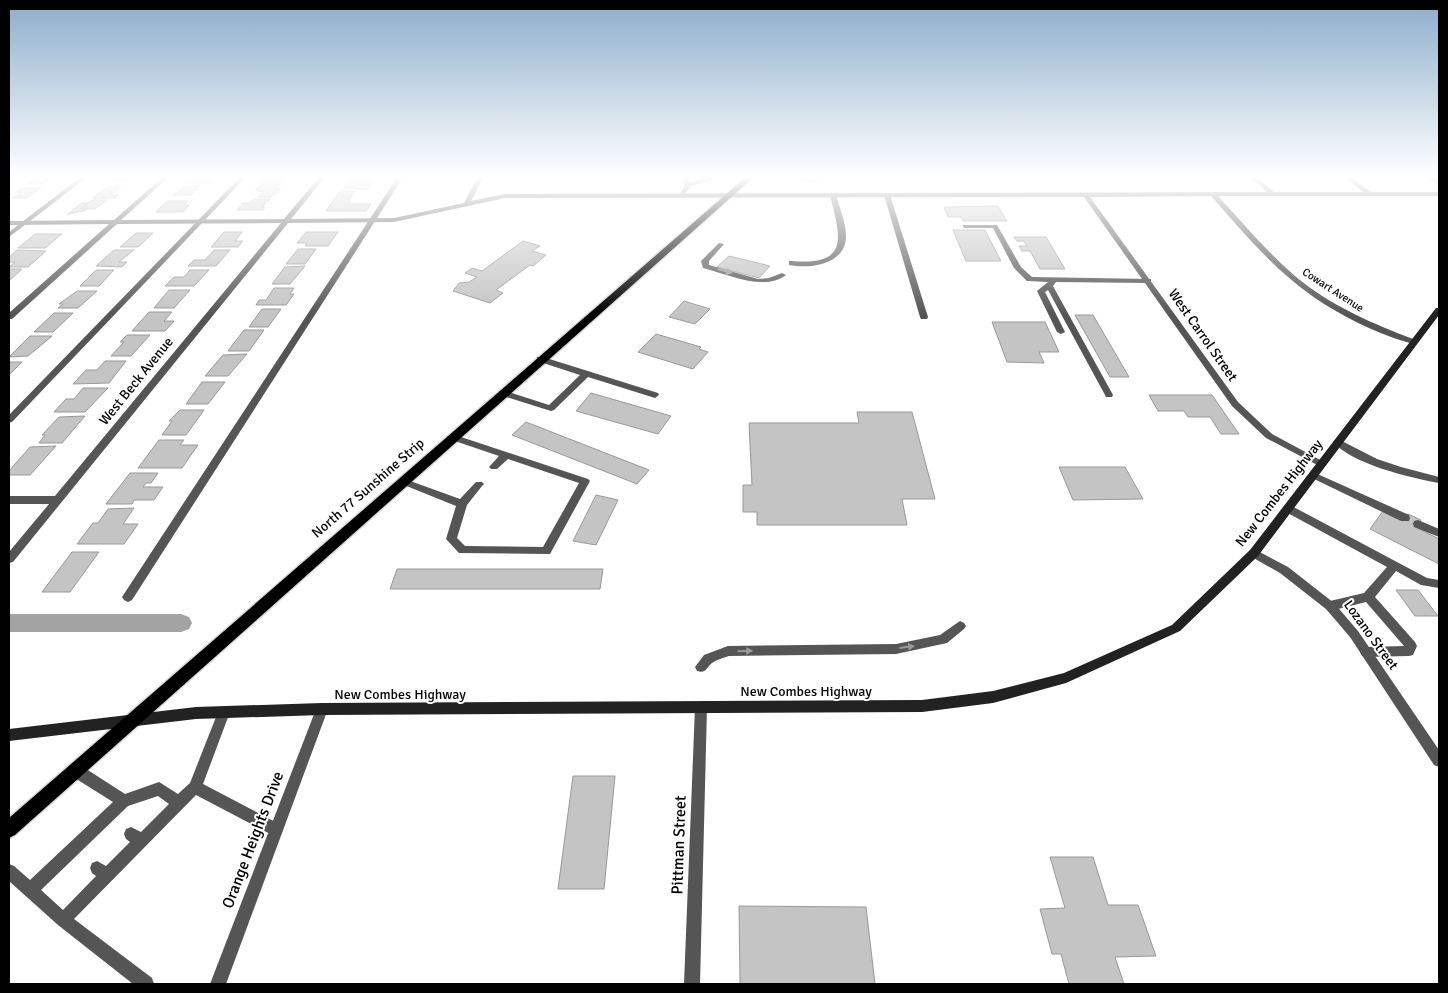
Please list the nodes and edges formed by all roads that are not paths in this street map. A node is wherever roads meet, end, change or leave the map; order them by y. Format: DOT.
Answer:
graph roads {
  1 [pos="26,222"];
  2 [pos="115,222"];
  3 [pos="200,222"];
  4 [pos="285,222"];
  5 [pos="371,222"];
  6 [pos="699,222"];
  7 [pos="839,222"];
  8 [pos="895,222"];
  9 [pos="1106,222"];
  10 [pos="1239,222"];
  11 [pos="965,226"];
  12 [pos="9,236"];
  13 [pos="721,244"];
  14 [pos="792,263"];
  15 [pos="782,274"];
  16 [pos="1148,281"];
  17 [pos="1051,283"];
  18 [pos="1439,310"];
  19 [pos="9,317"];
  20 [pos="924,317"];
  21 [pos="1061,332"];
  22 [pos="1413,342"];
  23 [pos="540,359"];
  24 [pos="586,374"];
  25 [pos="503,392"];
  26 [pos="1109,394"];
  27 [pos="656,395"];
  28 [pos="9,420"];
  29 [pos="452,437"];
  30 [pos="1338,442"];
  31 [pos="506,454"];
  32 [pos="1321,464"];
  33 [pos="494,467"];
  34 [pos="1313,475"];
  35 [pos="1439,480"];
  36 [pos="402,481"];
  37 [pos="479,484"];
  38 [pos="9,500"];
  39 [pos="56,500"];
  40 [pos="462,504"];
  41 [pos="1288,508"];
  42 [pos="1405,518"];
  43 [pos="1418,524"];
  44 [pos="1439,533"];
  45 [pos="1254,553"];
  46 [pos="9,559"];
  47 [pos="1394,566"];
  48 [pos="1439,584"];
  49 [pos="128,597"];
  50 [pos="1368,597"];
  51 [pos="1330,606"];
  52 [pos="960,626"];
  53 [pos="1366,652"];
  54 [pos="702,667"];
  55 [pos="701,707"];
  56 [pos="322,709"];
  57 [pos="224,712"];
  58 [pos="128,722"];
  59 [pos="9,735"];
  60 [pos="1439,761"];
  61 [pos="75,770"];
  62 [pos="195,787"];
  63 [pos="124,801"];
  64 [pos="179,803"];
  65 [pos="9,829"];
  66 [pos="276,830"];
  67 [pos="9,871"];
  68 [pos="30,890"];
  69 [pos="63,920"];
  70 [pos="146,984"];
  71 [pos="218,984"];
  72 [pos="692,984"];
  1 -- 12 [label="street"];
  2 -- 19 [label="street"];
  3 -- 28 [label="street"];
  4 -- 39 [label="street, West Beck Avenue"];
  5 -- 49 [label="street"];
  6 -- 23 [label="main road, North 77 Sunshine Strip"];
  7 -- 14 [label="street"];
  8 -- 20 [label="street"];
  9 -- 16 [label="street, West Carrol Street"];
  10 -- 22 [label="street, Cowart Avenue"];
  11 -- 17 [label="street"];
  13 -- 15 [label="street, one-way"];
  16 -- 17 [label="street"];
  16 -- 32 [label="street, West Carrol Street"];
  17 -- 21 [label="street"];
  17 -- 26 [label="street"];
  18 -- 22 [label="street, New Combes Highway"];
  22 -- 30 [label="street, New Combes Highway"];
  23 -- 24 [label="street"];
  23 -- 25 [label="main road, North 77 Sunshine Strip"];
  24 -- 25 [label="street"];
  24 -- 27 [label="street"];
  25 -- 29 [label="main road, North 77 Sunshine Strip"];
  29 -- 31 [label="street"];
  29 -- 36 [label="main road, North 77 Sunshine Strip"];
  30 -- 32 [label="street, New Combes Highway"];
  30 -- 35 [label="street"];
  31 -- 33 [label="street"];
  31 -- 40 [label="street"];
  32 -- 34 [label="street, New Combes Highway"];
  34 -- 41 [label="street, New Combes Highway"];
  34 -- 42 [label="street"];
  36 -- 40 [label="street"];
  36 -- 58 [label="main road, North 77 Sunshine Strip"];
  37 -- 40 [label="street"];
  38 -- 39 [label="street"];
  39 -- 46 [label="street, West Beck Avenue"];
  41 -- 45 [label="street, New Combes Highway"];
  41 -- 47 [label="street"];
  43 -- 44 [label="street"];
  45 -- 51 [label="street, Lozano Street"];
  45 -- 55 [label="street, New Combes Highway"];
  47 -- 48 [label="street"];
  47 -- 50 [label="street"];
  50 -- 51 [label="street"];
  50 -- 53 [label="street"];
  51 -- 53 [label="street, Lozano Street"];
  54 -- 52 [label="street, one-way"];
  53 -- 60 [label="street, Lozano Street"];
  55 -- 56 [label="street, New Combes Highway"];
  55 -- 72 [label="street, Pittman Street"];
  56 -- 57 [label="street, New Combes Highway"];
  56 -- 66 [label="street, Orange Heights Drive"];
  57 -- 58 [label="street, New Combes Highway"];
  57 -- 62 [label="street"];
  58 -- 59 [label="street, New Combes Highway"];
  58 -- 61 [label="main road, North 77 Sunshine Strip"];
  61 -- 63 [label="street"];
  61 -- 65 [label="main road, North 77 Sunshine Strip"];
  62 -- 64 [label="street"];
  62 -- 66 [label="street"];
  63 -- 64 [label="street"];
  63 -- 68 [label="street"];
  64 -- 69 [label="street"];
  66 -- 71 [label="street, Orange Heights Drive"];
  67 -- 68 [label="street"];
  68 -- 69 [label="street"];
  69 -- 70 [label="street"];
}
